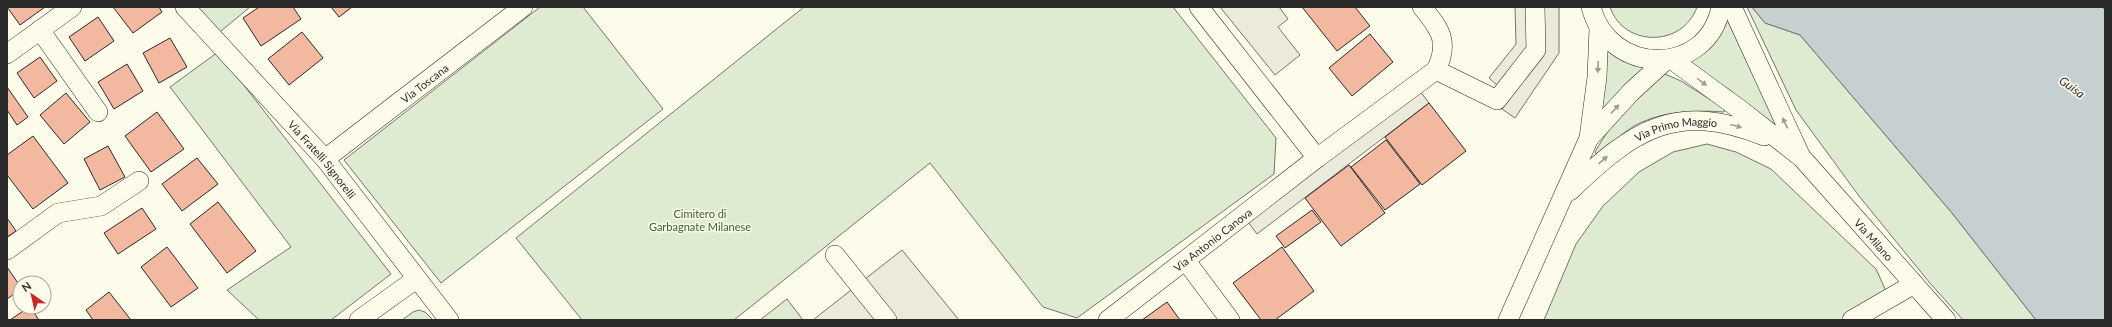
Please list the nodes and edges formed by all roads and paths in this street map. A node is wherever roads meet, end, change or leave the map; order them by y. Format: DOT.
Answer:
graph roads {
  1 [pos="72,7"];
  2 [pos="185,7"];
  3 [pos="523,7"];
  4 [pos="1199,7"];
  5 [pos="1535,7"];
  6 [pos="1591,7"];
  7 [pos="1721,7"];
  8 [pos="1732,7"];
  9 [pos="1431,10"];
  10 [pos="1599,28"];
  11 [pos="40,30"];
  12 [pos="7,54"];
  13 [pos="1668,59"];
  14 [pos="1436,70"];
  15 [pos="98,112"];
  16 [pos="1589,138"];
  17 [pos="1317,158"];
  18 [pos="1802,158"];
  19 [pos="325,160"];
  20 [pos="139,181"];
  21 [pos="1565,196"];
  22 [pos="7,250"];
  23 [pos="835,255"];
  24 [pos="1186,261"];
  25 [pos="416,279"];
  26 [pos="1914,284"];
  27 [pos="360,320"];
  28 [pos="449,320"];
  29 [pos="887,320"];
  30 [pos="1108,320"];
  31 [pos="1230,320"];
  32 [pos="1508,320"];
  33 [pos="1852,320"];
  34 [pos="1946,320"];
  1 -- 11 [label="street"];
  2 -- 19 [label="street, Via Fratelli Signorelli"];
  3 -- 19 [label="street, Via Toscana"];
  4 -- 17 [label="street"];
  5 -- 14 [label="street"];
  6 -- 10 [label="street"];
  7 -- 13 [label="street"];
  18 -- 8 [label="street, Via Milano, one-way"];
  9 -- 14 [label="street"];
  10 -- 13 [label="street"];
  10 -- 16 [label="street, Via Primo Maggio, one-way"];
  11 -- 12 [label="street"];
  11 -- 15 [label="street"];
  16 -- 13 [label="street, Via Primo Maggio, one-way"];
  13 -- 18 [label="street, Via Milano, one-way"];
  14 -- 17 [label="street, Via Antonio Canova"];
  16 -- 21 [label="street, Via Primo Maggio"];
  17 -- 24 [label="street, Via Antonio Canova"];
  21 -- 18 [label="street, Via Primo Maggio, one-way"];
  18 -- 26 [label="street, Via Milano"];
  19 -- 25 [label="street, Via Fratelli Signorelli"];
  20 -- 22 [label="street"];
  21 -- 32 [label="street, Via Primo Maggio"];
  23 -- 29 [label="street"];
  24 -- 30 [label="street, Via Antonio Canova"];
  24 -- 31 [label="street"];
  25 -- 27 [label="street"];
  25 -- 28 [label="street, Via Fratelli Signorelli"];
  26 -- 33 [label="street"];
  26 -- 34 [label="street, Via Milano"];
}
